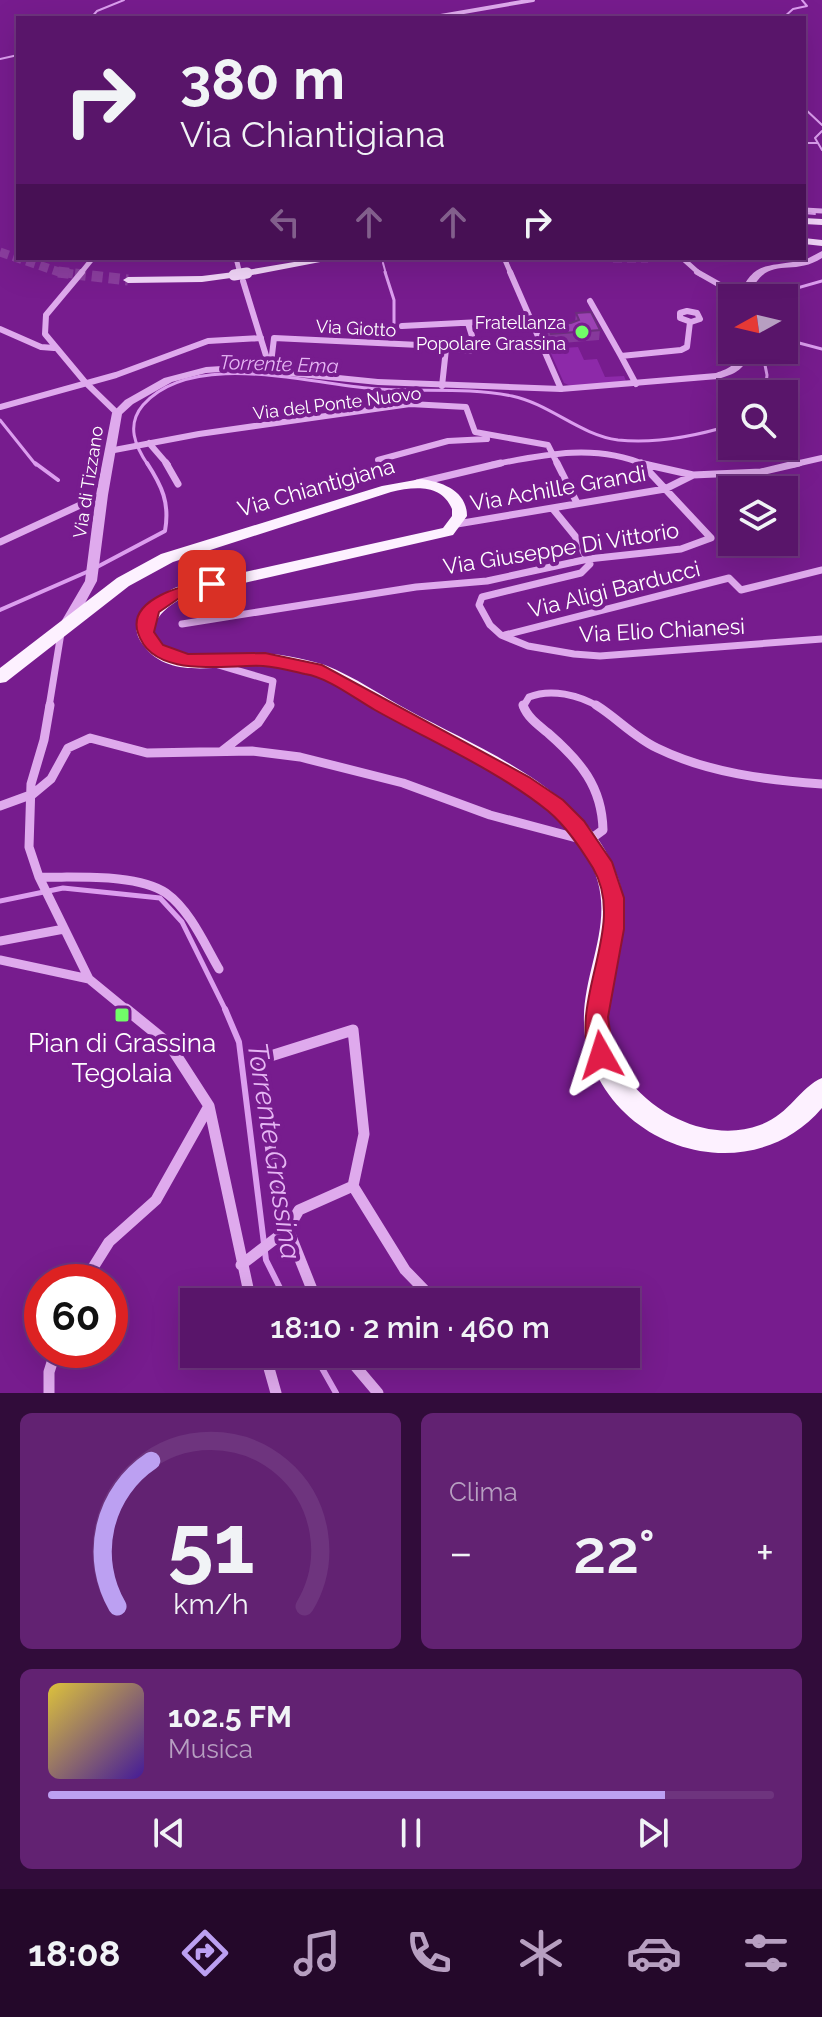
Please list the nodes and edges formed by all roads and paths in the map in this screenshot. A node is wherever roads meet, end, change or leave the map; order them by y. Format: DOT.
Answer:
graph roads {
  1 [pos="533,0"];
  2 [pos="441,16"];
  3 [pos="806,241"];
  4 [pos="822,243"];
  5 [pos="822,253"];
  6 [pos="91,260"];
  7 [pos="237,260"];
  8 [pos="325,260"];
  9 [pos="505,260"];
  10 [pos="684,260"];
  11 [pos="799,260"];
  12 [pos="241,275"];
  13 [pos="128,280"];
  14 [pos="718,284"];
  15 [pos="747,284"];
  16 [pos="590,301"];
  17 [pos="531,320"];
  18 [pos="690,322"];
  19 [pos="468,323"];
  20 [pos="402,326"];
  21 [pos="0,329"];
  22 [pos="261,338"];
  23 [pos="54,348"];
  24 [pos="446,349"];
  25 [pos="621,356"];
  26 [pos="740,364"];
  27 [pos="270,369"];
  28 [pos="85,382"];
  29 [pos="636,384"];
  30 [pos="442,386"];
  31 [pos="561,389"];
  32 [pos="0,407"];
  33 [pos="117,413"];
  34 [pos="511,438"];
  35 [pos="148,443"];
  36 [pos="109,451"];
  37 [pos="551,453"];
  38 [pos="822,458"];
  39 [pos="378,460"];
  40 [pos="644,464"];
  41 [pos="693,475"];
  42 [pos="178,484"];
  43 [pos="416,484"];
  44 [pos="665,489"];
  45 [pos="102,495"];
  46 [pos="577,503"];
  47 [pos="553,509"];
  48 [pos="457,524"];
  49 [pos="0,542"];
  50 [pos="588,559"];
  51 [pos="822,570"];
  52 [pos="182,624"];
  53 [pos="65,625"];
  54 [pos="504,635"];
  55 [pos="822,639"];
  56 [pos="204,661"];
  57 [pos="0,677"];
  58 [pos="221,751"];
  59 [pos="822,784"];
  60 [pos="33,794"];
  61 [pos="0,806"];
  62 [pos="588,841"];
  63 [pos="41,882"];
  64 [pos="64,929"];
  65 [pos="0,941"];
  66 [pos="0,960"];
  67 [pos="219,969"];
  68 [pos="89,979"];
  69 [pos="822,1090"];
  70 [pos="209,1106"];
  71 [pos="353,1186"];
  72 [pos="281,1236"];
  73 [pos="246,1262"];
  74 [pos="95,1264"];
  75 [pos="249,1288"];
  76 [pos="309,1288"];
  77 [pos="422,1288"];
  78 [pos="50,1368"];
  79 [pos="269,1368"];
  80 [pos="357,1368"];
  81 [pos="49,1393"];
  82 [pos="276,1393"];
  83 [pos="378,1393"];
  1 -- 2 [label="street"];
  3 -- 4 [label="main road"];
  3 -- 5 [label="street"];
  6 -- 23 [label="street"];
  7 -- 12 [label="street"];
  8 -- 12 [label="main road"];
  9 -- 17 [label="street"];
  10 -- 14 [label="street"];
  11 -- 15 [label="street"];
  12 -- 13 [label="main road"];
  12 -- 22 [label="street"];
  16 -- 25 [label="street"];
  17 -- 19 [label="street"];
  17 -- 31 [label="street"];
  18 -- 25 [label="street"];
  19 -- 20 [label="street"];
  19 -- 24 [label="street, Via Giotto"];
  21 -- 23 [label="street"];
  22 -- 27 [label="street"];
  22 -- 28 [label="street"];
  23 -- 28 [label="street"];
  24 -- 27 [label="street, Via Giotto"];
  24 -- 30 [label="street"];
  25 -- 29 [label="street"];
  26 -- 29 [label="street, Via di Tizzano"];
  27 -- 30 [label="street, Via di Tizzano"];
  27 -- 33 [label="street, Via di Tizzano"];
  28 -- 32 [label="street"];
  28 -- 33 [label="street"];
  29 -- 31 [label="street, Via di Tizzano"];
  30 -- 31 [label="street, Via di Tizzano"];
  33 -- 36 [label="street, Via di Tizzano"];
  34 -- 35 [label="street, Via del Ponte Nuovo"];
  34 -- 37 [label="street, Via del Ponte Nuovo"];
  34 -- 39 [label="street"];
  35 -- 36 [label="street, Via del Ponte Nuovo"];
  35 -- 42 [label="street"];
  36 -- 45 [label="street, Via di Tizzano"];
  37 -- 40 [label="street"];
  37 -- 43 [label="street"];
  37 -- 46 [label="street"];
  38 -- 41 [label="street"];
  40 -- 41 [label="street"];
  40 -- 44 [label="street, Via Giuseppe Di Vittorio"];
  41 -- 44 [label="street, Via Achille Grandi"];
  43 -- 48 [label="main road, Via Chiantigiana"];
  43 -- 53 [label="main road, Via Chiantigiana"];
  44 -- 46 [label="street, Via Achille Grandi"];
  44 -- 50 [label="street, Via Giuseppe Di Vittorio"];
  45 -- 49 [label="street"];
  45 -- 53 [label="street, Via di Tizzano"];
  46 -- 47 [label="street, Via Achille Grandi"];
  47 -- 48 [label="street, Via Achille Grandi"];
  47 -- 50 [label="street"];
  48 -- 56 [label="main road"];
  50 -- 52 [label="street, Via Giuseppe Di Vittorio"];
  50 -- 54 [label="street"];
  51 -- 54 [label="street, Via Aligi Barducci"];
  53 -- 57 [label="main road, Via Chiantigiana"];
  53 -- 60 [label="street"];
  54 -- 55 [label="street, Via Elio Chianesi"];
  56 -- 58 [label="street"];
  56 -- 62 [label="main road"];
  58 -- 60 [label="street"];
  58 -- 62 [label="street"];
  59 -- 62 [label="street"];
  60 -- 61 [label="street"];
  60 -- 63 [label="street"];
  62 -- 69 [label="main road"];
  63 -- 64 [label="street"];
  63 -- 67 [label="street"];
  64 -- 65 [label="street"];
  64 -- 68 [label="street"];
  66 -- 68 [label="street"];
  68 -- 70 [label="street"];
  70 -- 73 [label="street"];
  70 -- 74 [label="street"];
  71 -- 72 [label="street"];
  71 -- 72 [label="street"];
  71 -- 77 [label="street"];
  72 -- 73 [label="street"];
  72 -- 76 [label="street"];
  73 -- 75 [label="street"];
  78 -- 81 [label="street"];
  79 -- 82 [label="street"];
  80 -- 83 [label="street"];
}
